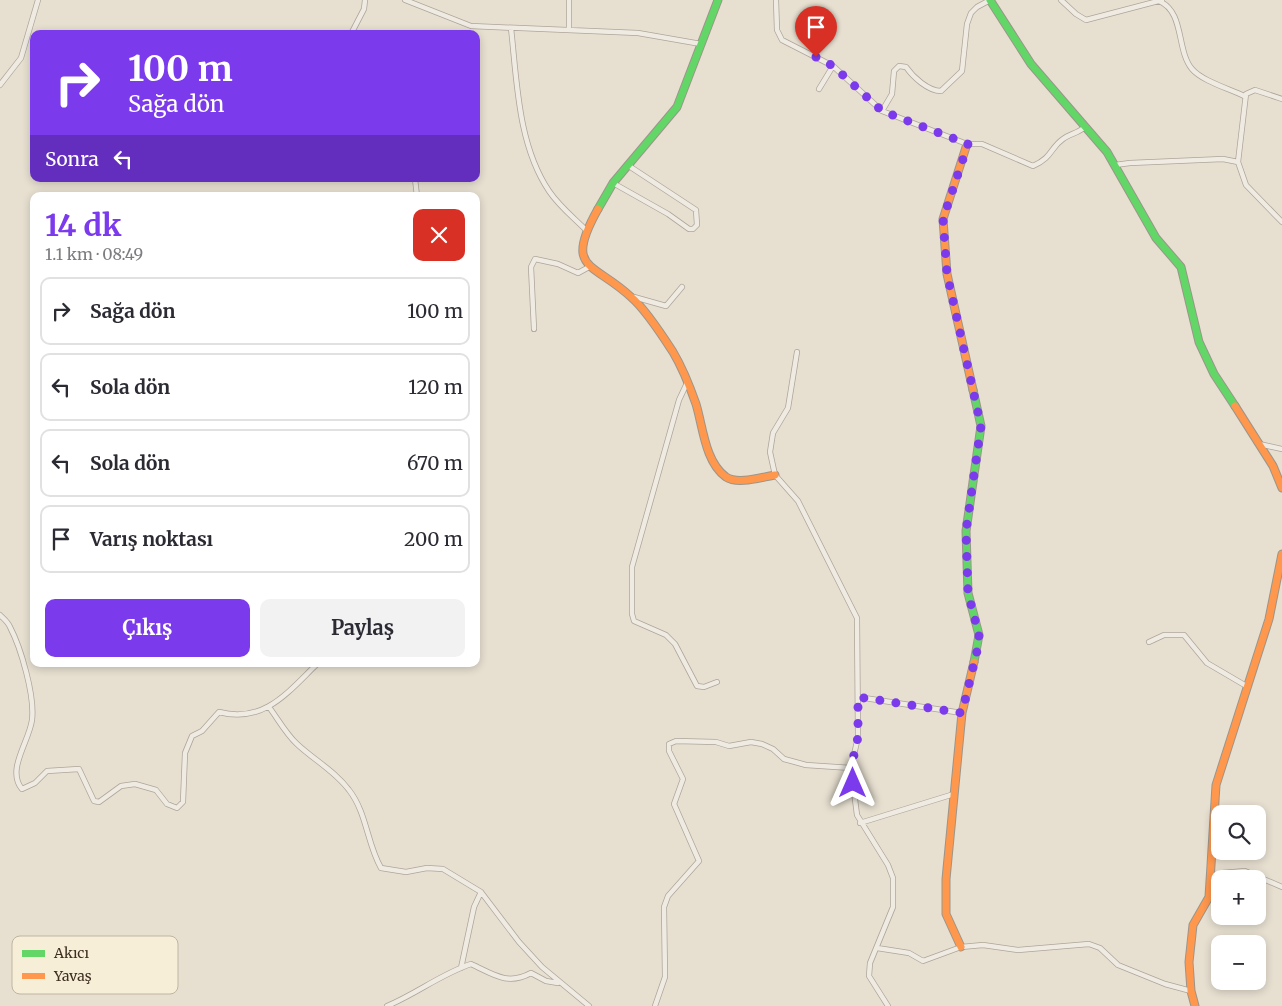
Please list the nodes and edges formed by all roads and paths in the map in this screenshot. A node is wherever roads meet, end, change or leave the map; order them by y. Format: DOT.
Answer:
graph roads {
  1 [pos="38,0"];
  2 [pos="365,0"];
  3 [pos="405,0"];
  4 [pos="570,0"];
  5 [pos="718,0"];
  6 [pos="776,0"];
  7 [pos="990,0"];
  8 [pos="1061,0"];
  9 [pos="1159,1"];
  10 [pos="511,28"];
  11 [pos="353,30"];
  12 [pos="569,30"];
  13 [pos="701,44"];
  14 [pos="833,66"];
  15 [pos="0,85"];
  16 [pos="819,89"];
  17 [pos="1244,96"];
  18 [pos="1282,99"];
  19 [pos="882,111"];
  20 [pos="1085,127"];
  21 [pos="968,144"];
  22 [pos="1238,162"];
  23 [pos="1115,165"];
  24 [pos="629,166"];
  25 [pos="612,183"];
  26 [pos="1282,222"];
  27 [pos="586,230"];
  28 [pos="589,267"];
  29 [pos="682,287"];
  30 [pos="632,297"];
  31 [pos="534,329"];
  32 [pos="797,352"];
  33 [pos="687,382"];
  34 [pos="1259,444"];
  35 [pos="1282,449"];
  36 [pos="775,475"];
  37 [pos="1282,488"];
  38 [pos="1282,554"];
  39 [pos="0,616"];
  40 [pos="1149,642"];
  41 [pos="314,667"];
  42 [pos="717,682"];
  43 [pos="1248,686"];
  44 [pos="858,697"];
  45 [pos="269,707"];
  46 [pos="962,713"];
  47 [pos="851,768"];
  48 [pos="956,794"];
  49 [pos="860,823"];
  50 [pos="1211,870"];
  51 [pos="1211,879"];
  52 [pos="1266,881"];
  53 [pos="1282,887"];
  54 [pos="481,892"];
  55 [pos="961,947"];
  56 [pos="877,948"];
  57 [pos="461,968"];
  58 [pos="559,983"];
  59 [pos="1191,991"];
  60 [pos="387,1006"];
  61 [pos="589,1006"];
  62 [pos="655,1006"];
  63 [pos="888,1006"];
  64 [pos="1195,1006"];
  1 -- 15 [label="street"];
  2 -- 11 [label="street"];
  3 -- 10 [label="street"];
  4 -- 12 [label="street"];
  5 -- 13 [label="street"];
  6 -- 14 [label="street"];
  7 -- 19 [label="street"];
  7 -- 20 [label="street"];
  8 -- 9 [label="street"];
  9 -- 17 [label="street"];
  10 -- 12 [label="street"];
  10 -- 27 [label="street"];
  12 -- 13 [label="street"];
  13 -- 24 [label="street"];
  14 -- 16 [label="street"];
  14 -- 19 [label="street"];
  17 -- 18 [label="street"];
  17 -- 22 [label="street"];
  19 -- 21 [label="street"];
  20 -- 21 [label="street"];
  20 -- 23 [label="street"];
  21 -- 46 [label="street"];
  22 -- 23 [label="street"];
  22 -- 26 [label="street"];
  23 -- 34 [label="street"];
  24 -- 25 [label="street"];
  24 -- 25 [label="street"];
  25 -- 27 [label="street"];
  27 -- 28 [label="street"];
  28 -- 30 [label="street"];
  28 -- 31 [label="street"];
  29 -- 30 [label="street"];
  30 -- 33 [label="street"];
  32 -- 36 [label="street"];
  33 -- 36 [label="street"];
  33 -- 42 [label="street"];
  34 -- 35 [label="street"];
  34 -- 37 [label="street"];
  36 -- 44 [label="street"];
  38 -- 43 [label="street"];
  39 -- 45 [label="street"];
  40 -- 43 [label="street"];
  41 -- 45 [label="street"];
  43 -- 50 [label="street"];
  44 -- 46 [label="street"];
  44 -- 47 [label="street"];
  45 -- 54 [label="street"];
  46 -- 48 [label="street"];
  47 -- 49 [label="street"];
  47 -- 62 [label="street"];
  48 -- 49 [label="street"];
  48 -- 55 [label="street"];
  49 -- 56 [label="street"];
  51 -- 59 [label="street"];
  52 -- 53 [label="street"];
  54 -- 57 [label="street"];
  54 -- 58 [label="street"];
  55 -- 56 [label="street"];
  55 -- 59 [label="street"];
  56 -- 63 [label="street"];
  57 -- 58 [label="street"];
  57 -- 60 [label="street"];
  58 -- 61 [label="street"];
  59 -- 64 [label="street"];
}
